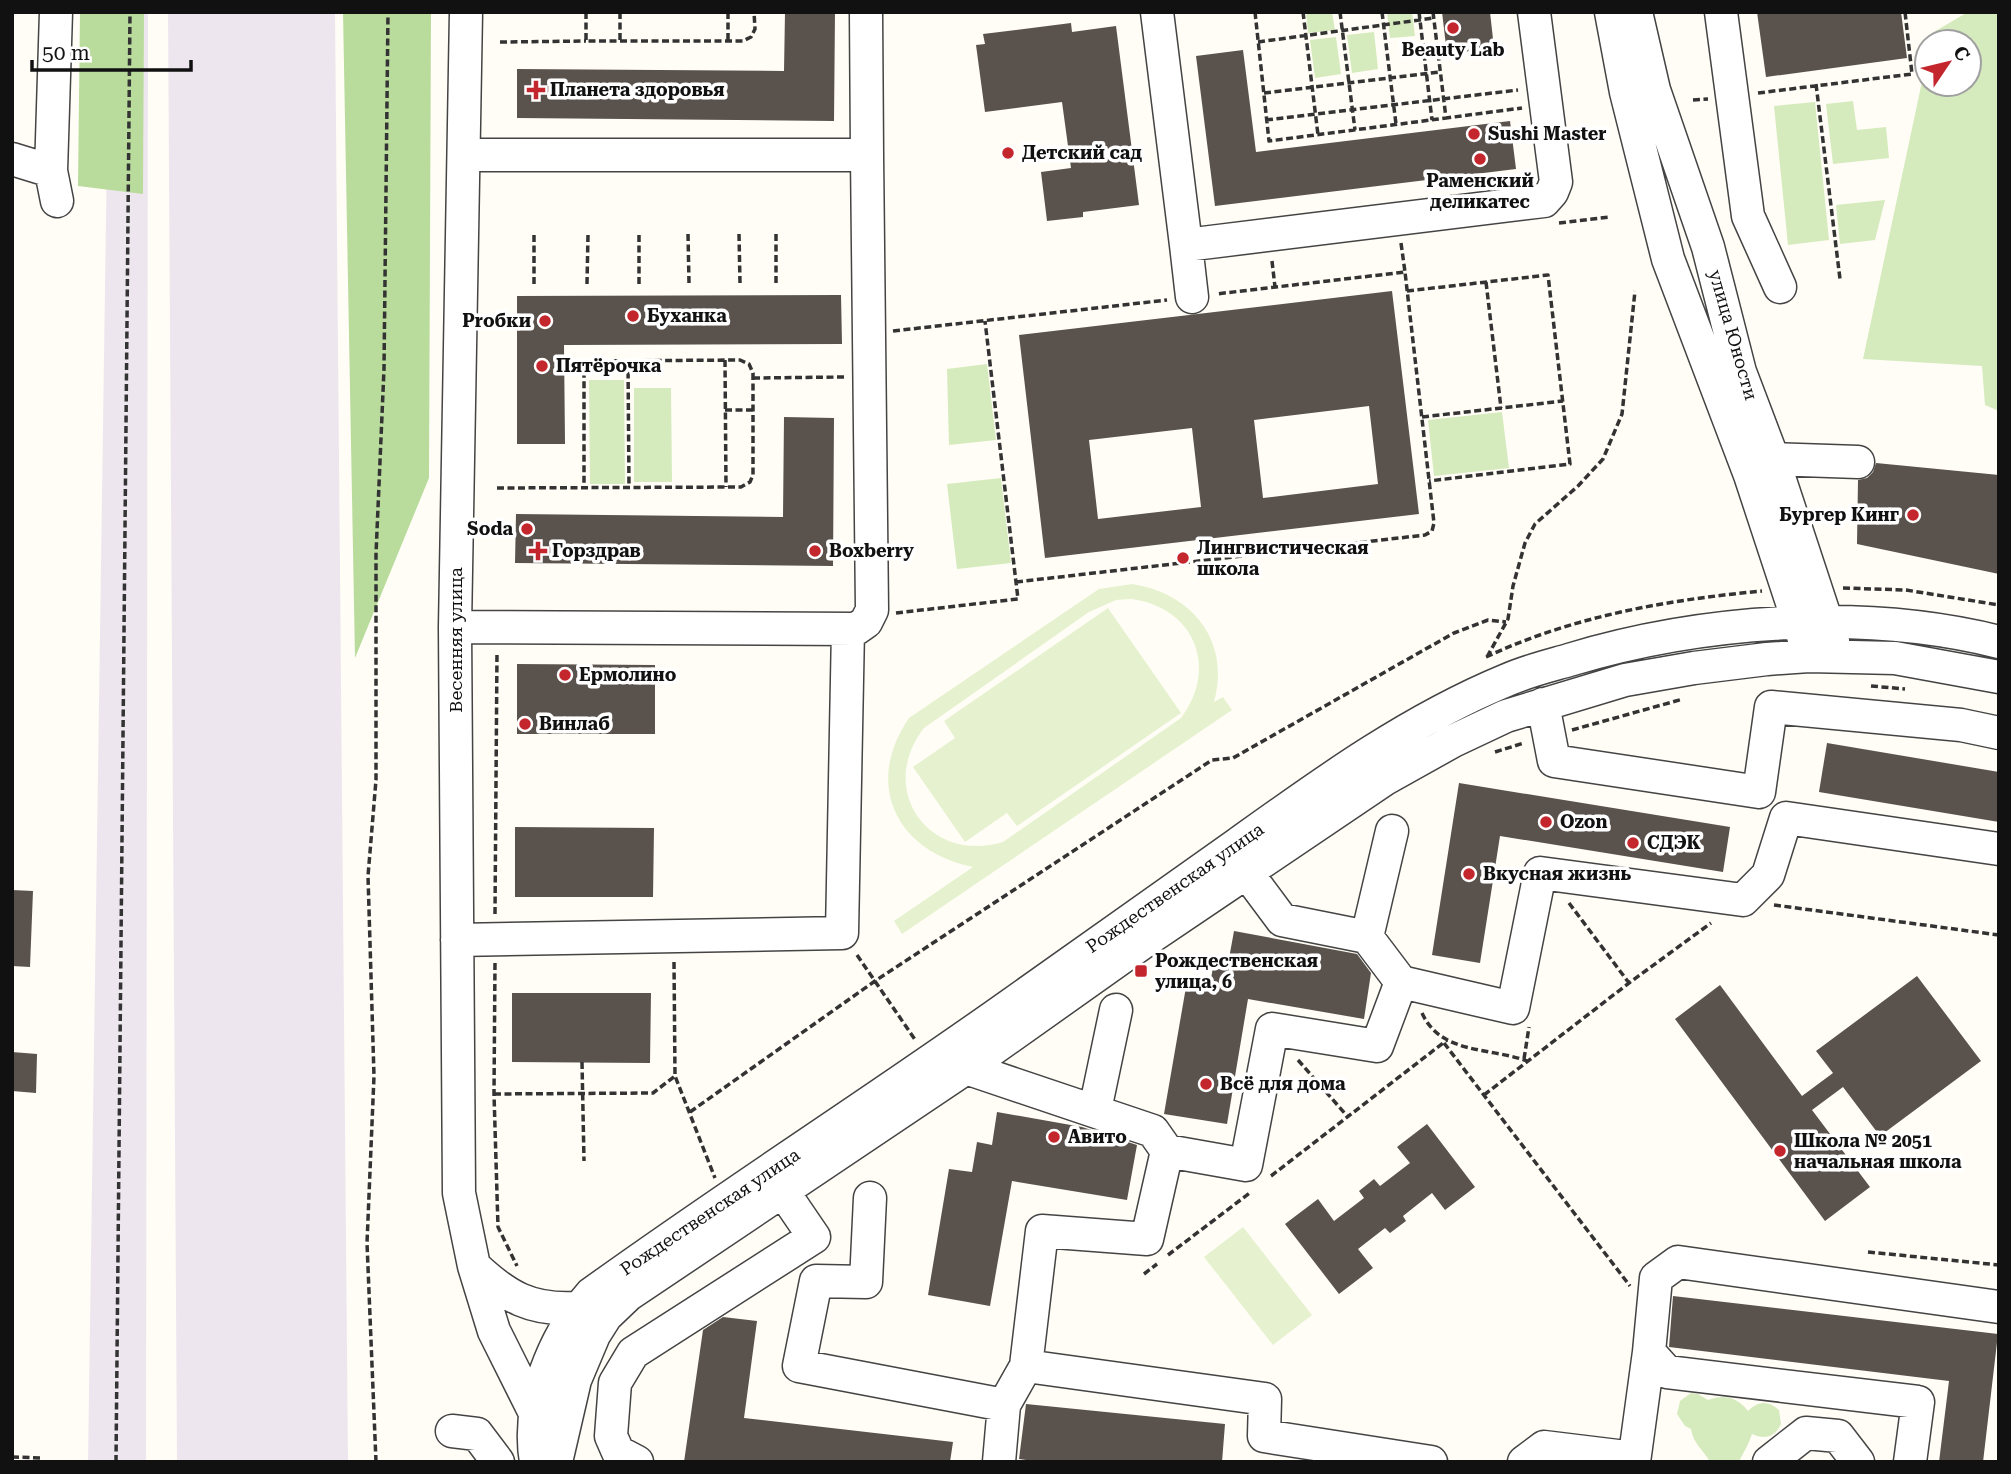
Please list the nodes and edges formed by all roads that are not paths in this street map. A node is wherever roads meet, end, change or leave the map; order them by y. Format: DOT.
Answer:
graph roads {
  1 [pos="56,12"];
  2 [pos="466,12"];
  3 [pos="866,12"];
  4 [pos="1157,12"];
  5 [pos="1534,12"];
  6 [pos="1611,12"];
  7 [pos="1636,12"];
  8 [pos="1721,12"];
  9 [pos="464,155"];
  10 [pos="867,155"];
  11 [pos="12,159"];
  12 [pos="1186,245"];
  13 [pos="1707,247"];
  14 [pos="1668,259"];
  15 [pos="1780,286"];
  16 [pos="1192,297"];
  17 [pos="1773,459"];
  18 [pos="1858,462"];
  19 [pos="1813,623"];
  20 [pos="455,627"];
  21 [pos="848,629"];
  22 [pos="1999,642"];
  23 [pos="1824,656"];
  24 [pos="1999,677"];
  25 [pos="1543,704"];
  26 [pos="1999,733"];
  27 [pos="1759,792"];
  28 [pos="1786,818"];
  29 [pos="1392,831"];
  30 [pos="1999,849"];
  31 [pos="1247,873"];
  32 [pos="1367,937"];
  33 [pos="457,940"];
  34 [pos="1412,984"];
  35 [pos="1115,1010"];
  36 [pos="966,1068"];
  37 [pos="1095,1110"];
  38 [pos="1167,1151"];
  39 [pos="782,1190"];
  40 [pos="870,1198"];
  41 [pos="814,1237"];
  42 [pos="474,1266"];
  43 [pos="816,1281"];
  44 [pos="1999,1307"];
  45 [pos="578,1308"];
  46 [pos="1649,1352"];
  47 [pos="1026,1366"];
  48 [pos="1004,1405"];
  49 [pos="536,1413"];
  50 [pos="452,1431"];
  51 [pos="1634,1460"];
  52 [pos="498,1462"];
  53 [pos="536,1462"];
  54 [pos="556,1462"];
  55 [pos="637,1462"];
  56 [pos="999,1462"];
  57 [pos="1431,1462"];
  58 [pos="1524,1462"];
  59 [pos="1769,1462"];
  60 [pos="1858,1462"];
  61 [pos="1910,1462"];
  1 -- 11 [label="street"];
  2 -- 9 [label="street, Весенняя улица"];
  3 -- 10 [label="street"];
  4 -- 12 [label="street"];
  5 -- 12 [label="street"];
  6 -- 14 [label="street, улица Юности"];
  7 -- 13 [label="street, улица Юности"];
  8 -- 15 [label="street"];
  9 -- 10 [label="street"];
  9 -- 20 [label="street, Весенняя улица"];
  10 -- 21 [label="street"];
  12 -- 16 [label="street"];
  13 -- 14 [label="street"];
  13 -- 17 [label="street, улица Юности"];
  14 -- 19 [label="street, улица Юности"];
  17 -- 18 [label="street"];
  17 -- 19 [label="street, улица Юности"];
  19 -- 22 [label="street, Рождественская улица"];
  19 -- 23 [label="street, улица Юности"];
  19 -- 45 [label="street, Рождественская улица"];
  20 -- 21 [label="street"];
  20 -- 33 [label="street, Весенняя улица"];
  21 -- 33 [label="street"];
  23 -- 24 [label="street, Рождественская улица"];
  23 -- 25 [label="street, Рождественская улица"];
  25 -- 27 [label="street"];
  25 -- 31 [label="street, Рождественская улица"];
  26 -- 27 [label="street"];
  27 -- 28 [label="street"];
  28 -- 30 [label="street"];
  28 -- 34 [label="street"];
  29 -- 32 [label="street"];
  31 -- 32 [label="street"];
  31 -- 36 [label="street, Рождественская улица"];
  32 -- 34 [label="street"];
  33 -- 42 [label="street, Весенняя улица"];
  34 -- 38 [label="street"];
  35 -- 37 [label="street"];
  36 -- 37 [label="street"];
  36 -- 39 [label="street, Рождественская улица"];
  37 -- 38 [label="street"];
  38 -- 47 [label="street"];
  39 -- 41 [label="street"];
  39 -- 54 [label="street, Рождественская улица"];
  40 -- 43 [label="street"];
  41 -- 43 [label="street"];
  41 -- 55 [label="street"];
  42 -- 45 [label="street"];
  42 -- 49 [label="street, Весенняя улица"];
  43 -- 48 [label="street"];
  44 -- 46 [label="street"];
  45 -- 49 [label="street, Рождественская улица"];
  46 -- 51 [label="street"];
  46 -- 61 [label="street"];
  47 -- 48 [label="street"];
  47 -- 57 [label="street"];
  48 -- 56 [label="street"];
  49 -- 53 [label="street, Рождественская улица"];
  50 -- 52 [label="street"];
  51 -- 58 [label="street"];
  59 -- 60 [label="street"];
}
